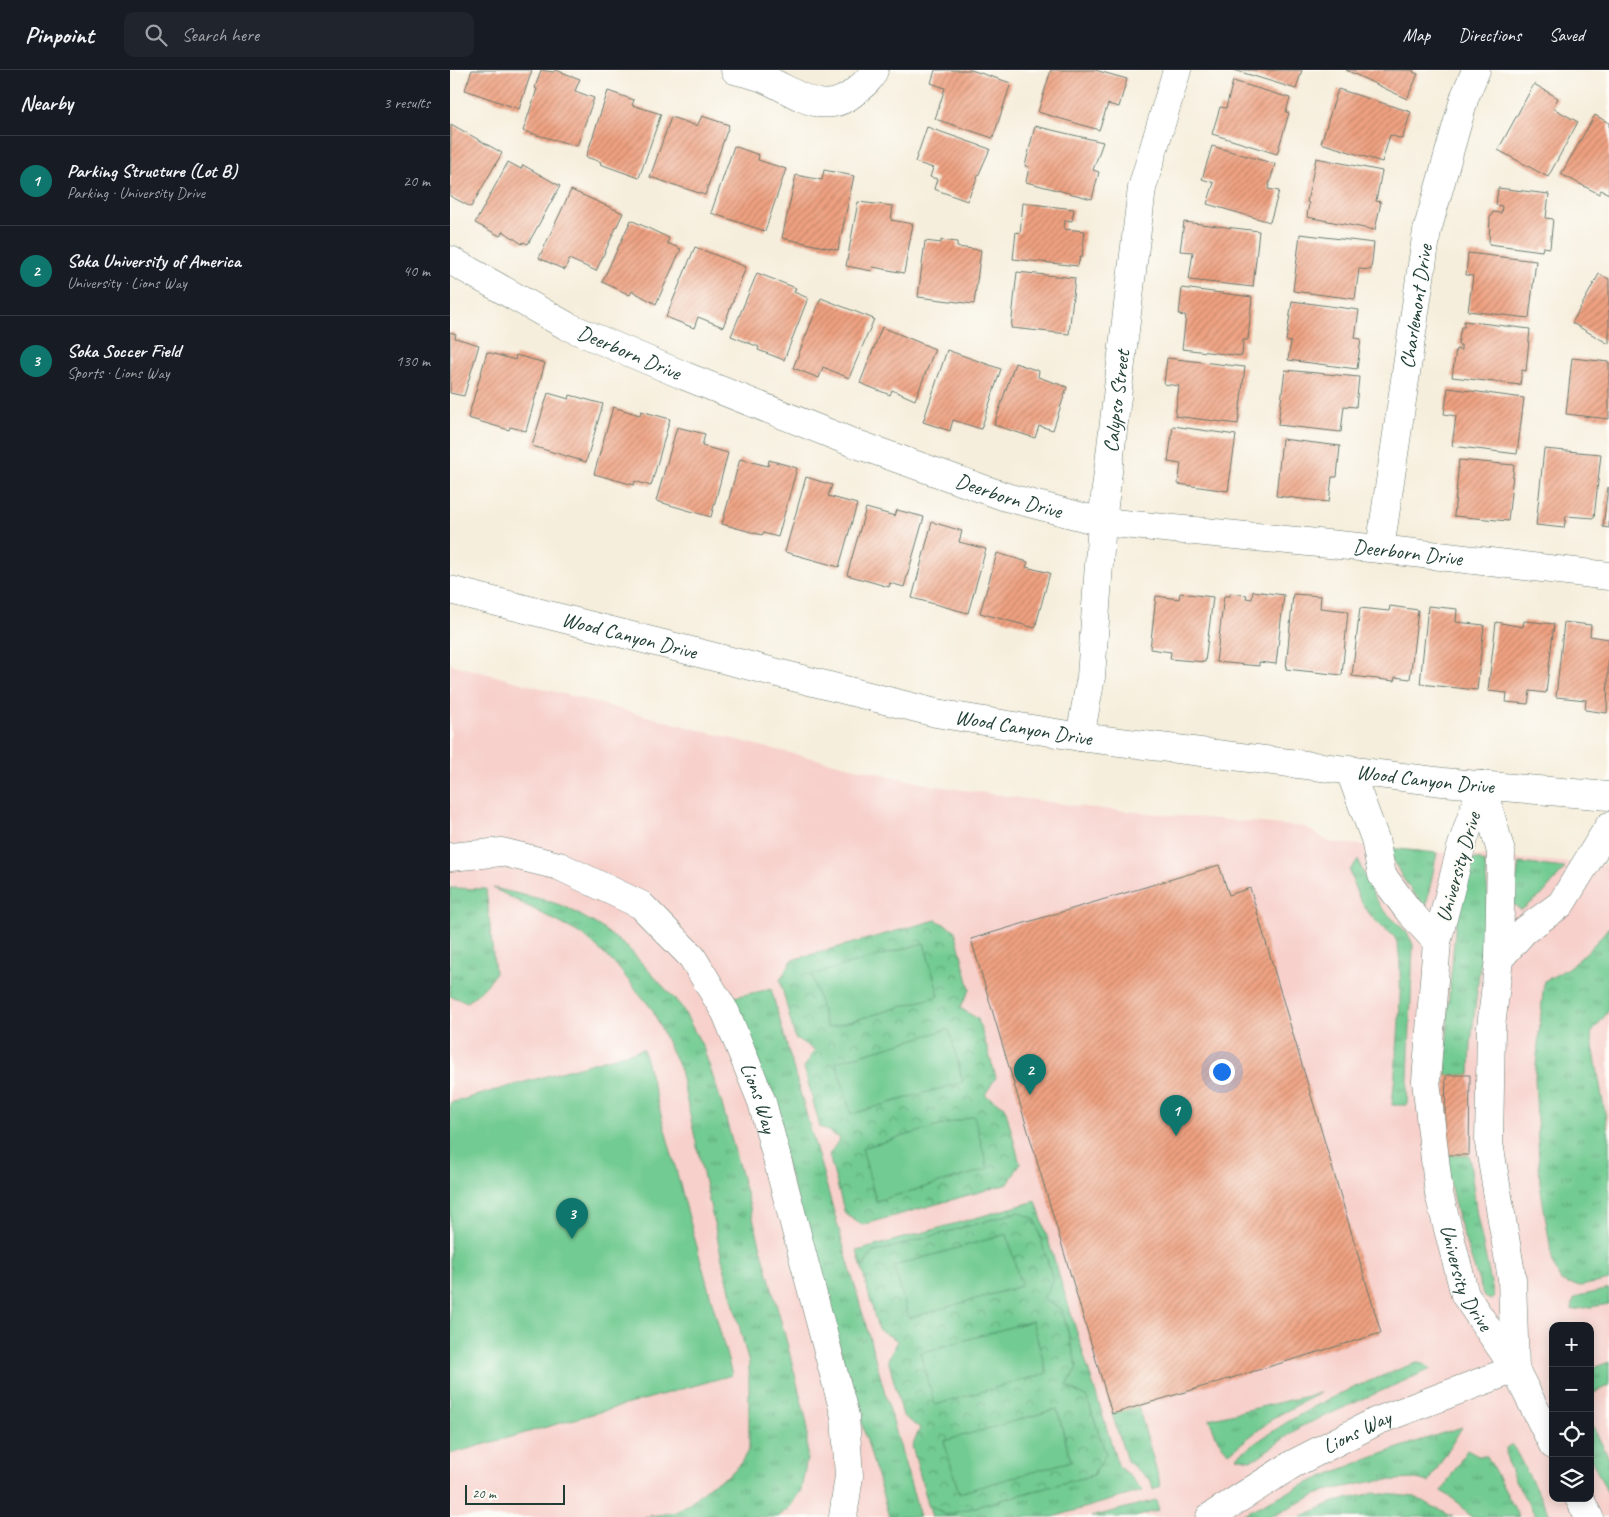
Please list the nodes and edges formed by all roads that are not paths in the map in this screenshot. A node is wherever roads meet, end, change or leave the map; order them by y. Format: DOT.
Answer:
graph roads {
  1 [pos="735,70"];
  2 [pos="874,70"];
  3 [pos="1176,70"];
  4 [pos="1476,70"];
  5 [pos="450,260"];
  6 [pos="1102,522"];
  7 [pos="1380,549"];
  8 [pos="1609,576"];
  9 [pos="450,590"];
  10 [pos="1080,737"];
  11 [pos="1349,769"];
  12 [pos="1482,785"];
  13 [pos="1609,796"];
  14 [pos="1609,826"];
  15 [pos="450,857"];
  16 [pos="1437,942"];
  17 [pos="1499,960"];
  18 [pos="1515,1369"];
  19 [pos="1549,1437"];
  20 [pos="1582,1502"];
  21 [pos="843,1517"];
  22 [pos="1210,1517"];
  23 [pos="1589,1517"];
  1 -- 2 [label="street"];
  3 -- 6 [label="street, Calypso Street"];
  4 -- 7 [label="street, Charlemont Drive"];
  5 -- 6 [label="street, Deerborn Drive"];
  6 -- 7 [label="street, Deerborn Drive"];
  6 -- 10 [label="street, Calypso Street"];
  7 -- 8 [label="street, Deerborn Drive"];
  9 -- 10 [label="street, Wood Canyon Drive"];
  10 -- 11 [label="street, Wood Canyon Drive"];
  11 -- 12 [label="street, Wood Canyon Drive"];
  11 -- 16 [label="street"];
  12 -- 13 [label="street, Wood Canyon Drive"];
  12 -- 16 [label="street, University Drive"];
  12 -- 17 [label="street, University Drive"];
  14 -- 17 [label="street"];
  15 -- 21 [label="street, Lions Way"];
  16 -- 18 [label="street, University Drive"];
  17 -- 18 [label="street, University Drive"];
  18 -- 19 [label="street, University Drive"];
  18 -- 22 [label="street, Lions Way"];
  20 -- 23 [label="street"];
}
